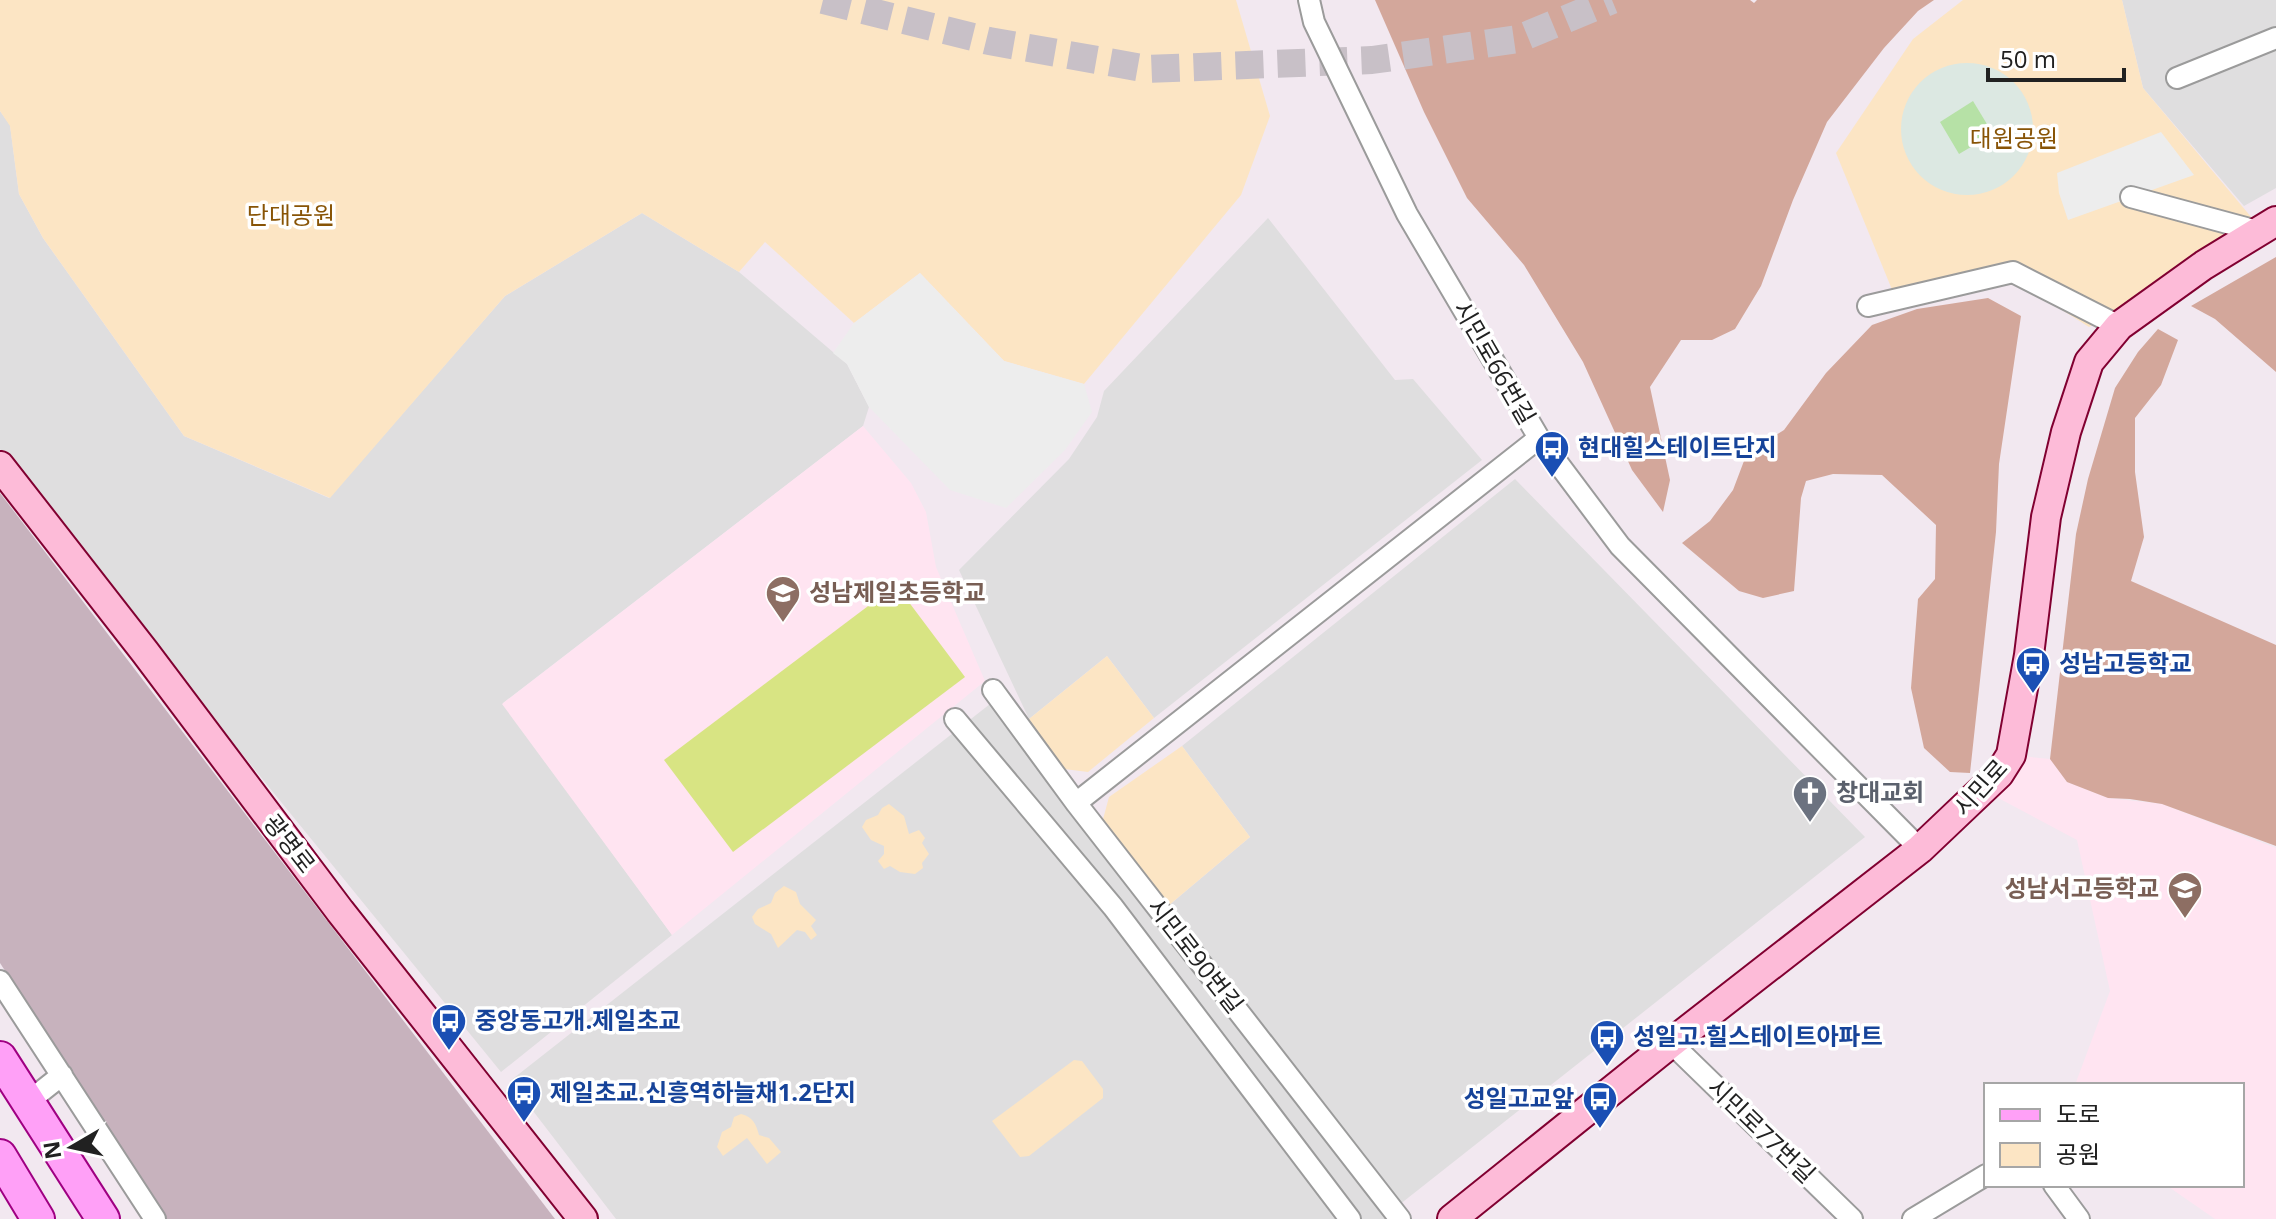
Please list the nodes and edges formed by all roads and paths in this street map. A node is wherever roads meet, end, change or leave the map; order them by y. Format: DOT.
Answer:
graph roads {
  1 [pos="1309,0"];
  2 [pos="2276,38"];
  3 [pos="2177,78"];
  4 [pos="2131,197"];
  5 [pos="2267,226"];
  6 [pos="1868,306"];
  7 [pos="2119,326"];
  8 [pos="1539,438"];
  9 [pos="0,466"];
  10 [pos="993,690"];
  11 [pos="955,719"];
  12 [pos="1076,803"];
  13 [pos="1920,849"];
  14 [pos="0,981"];
  15 [pos="1671,1043"];
  16 [pos="0,1058"];
  17 [pos="62,1075"];
  18 [pos="28,1102"];
  19 [pos="0,1156"];
  20 [pos="1984,1176"];
  21 [pos="2055,1187"];
  22 [pos="38,1219"];
  23 [pos="103,1219"];
  24 [pos="155,1219"];
  25 [pos="583,1219"];
  26 [pos="1350,1219"];
  27 [pos="1400,1219"];
  28 [pos="1452,1219"];
  29 [pos="1852,1219"];
  30 [pos="1913,1219"];
  31 [pos="2079,1219"];
  1 -- 8 [label="street, 시민로66번길"];
  2 -- 3 [label="street"];
  4 -- 5 [label="street"];
  5 -- 7 [label="main road, 시민로"];
  6 -- 7 [label="street"];
  7 -- 13 [label="main road, 시민로"];
  8 -- 12 [label="street"];
  8 -- 13 [label="street, 시민로66번길"];
  9 -- 25 [label="main road, 광명로"];
  10 -- 12 [label="street, 시민로90번길"];
  11 -- 26 [label="street"];
  12 -- 27 [label="street, 시민로90번길"];
  13 -- 15 [label="main road, 시민로"];
  14 -- 17 [label="street"];
  15 -- 28 [label="main road, 시민로"];
  15 -- 29 [label="street, 시민로77번길"];
  16 -- 18 [label="main road"];
  17 -- 18 [label="street"];
  17 -- 24 [label="street"];
  18 -- 23 [label="main road"];
  19 -- 22 [label="main road"];
  20 -- 30 [label="street"];
  21 -- 31 [label="street"];
}
